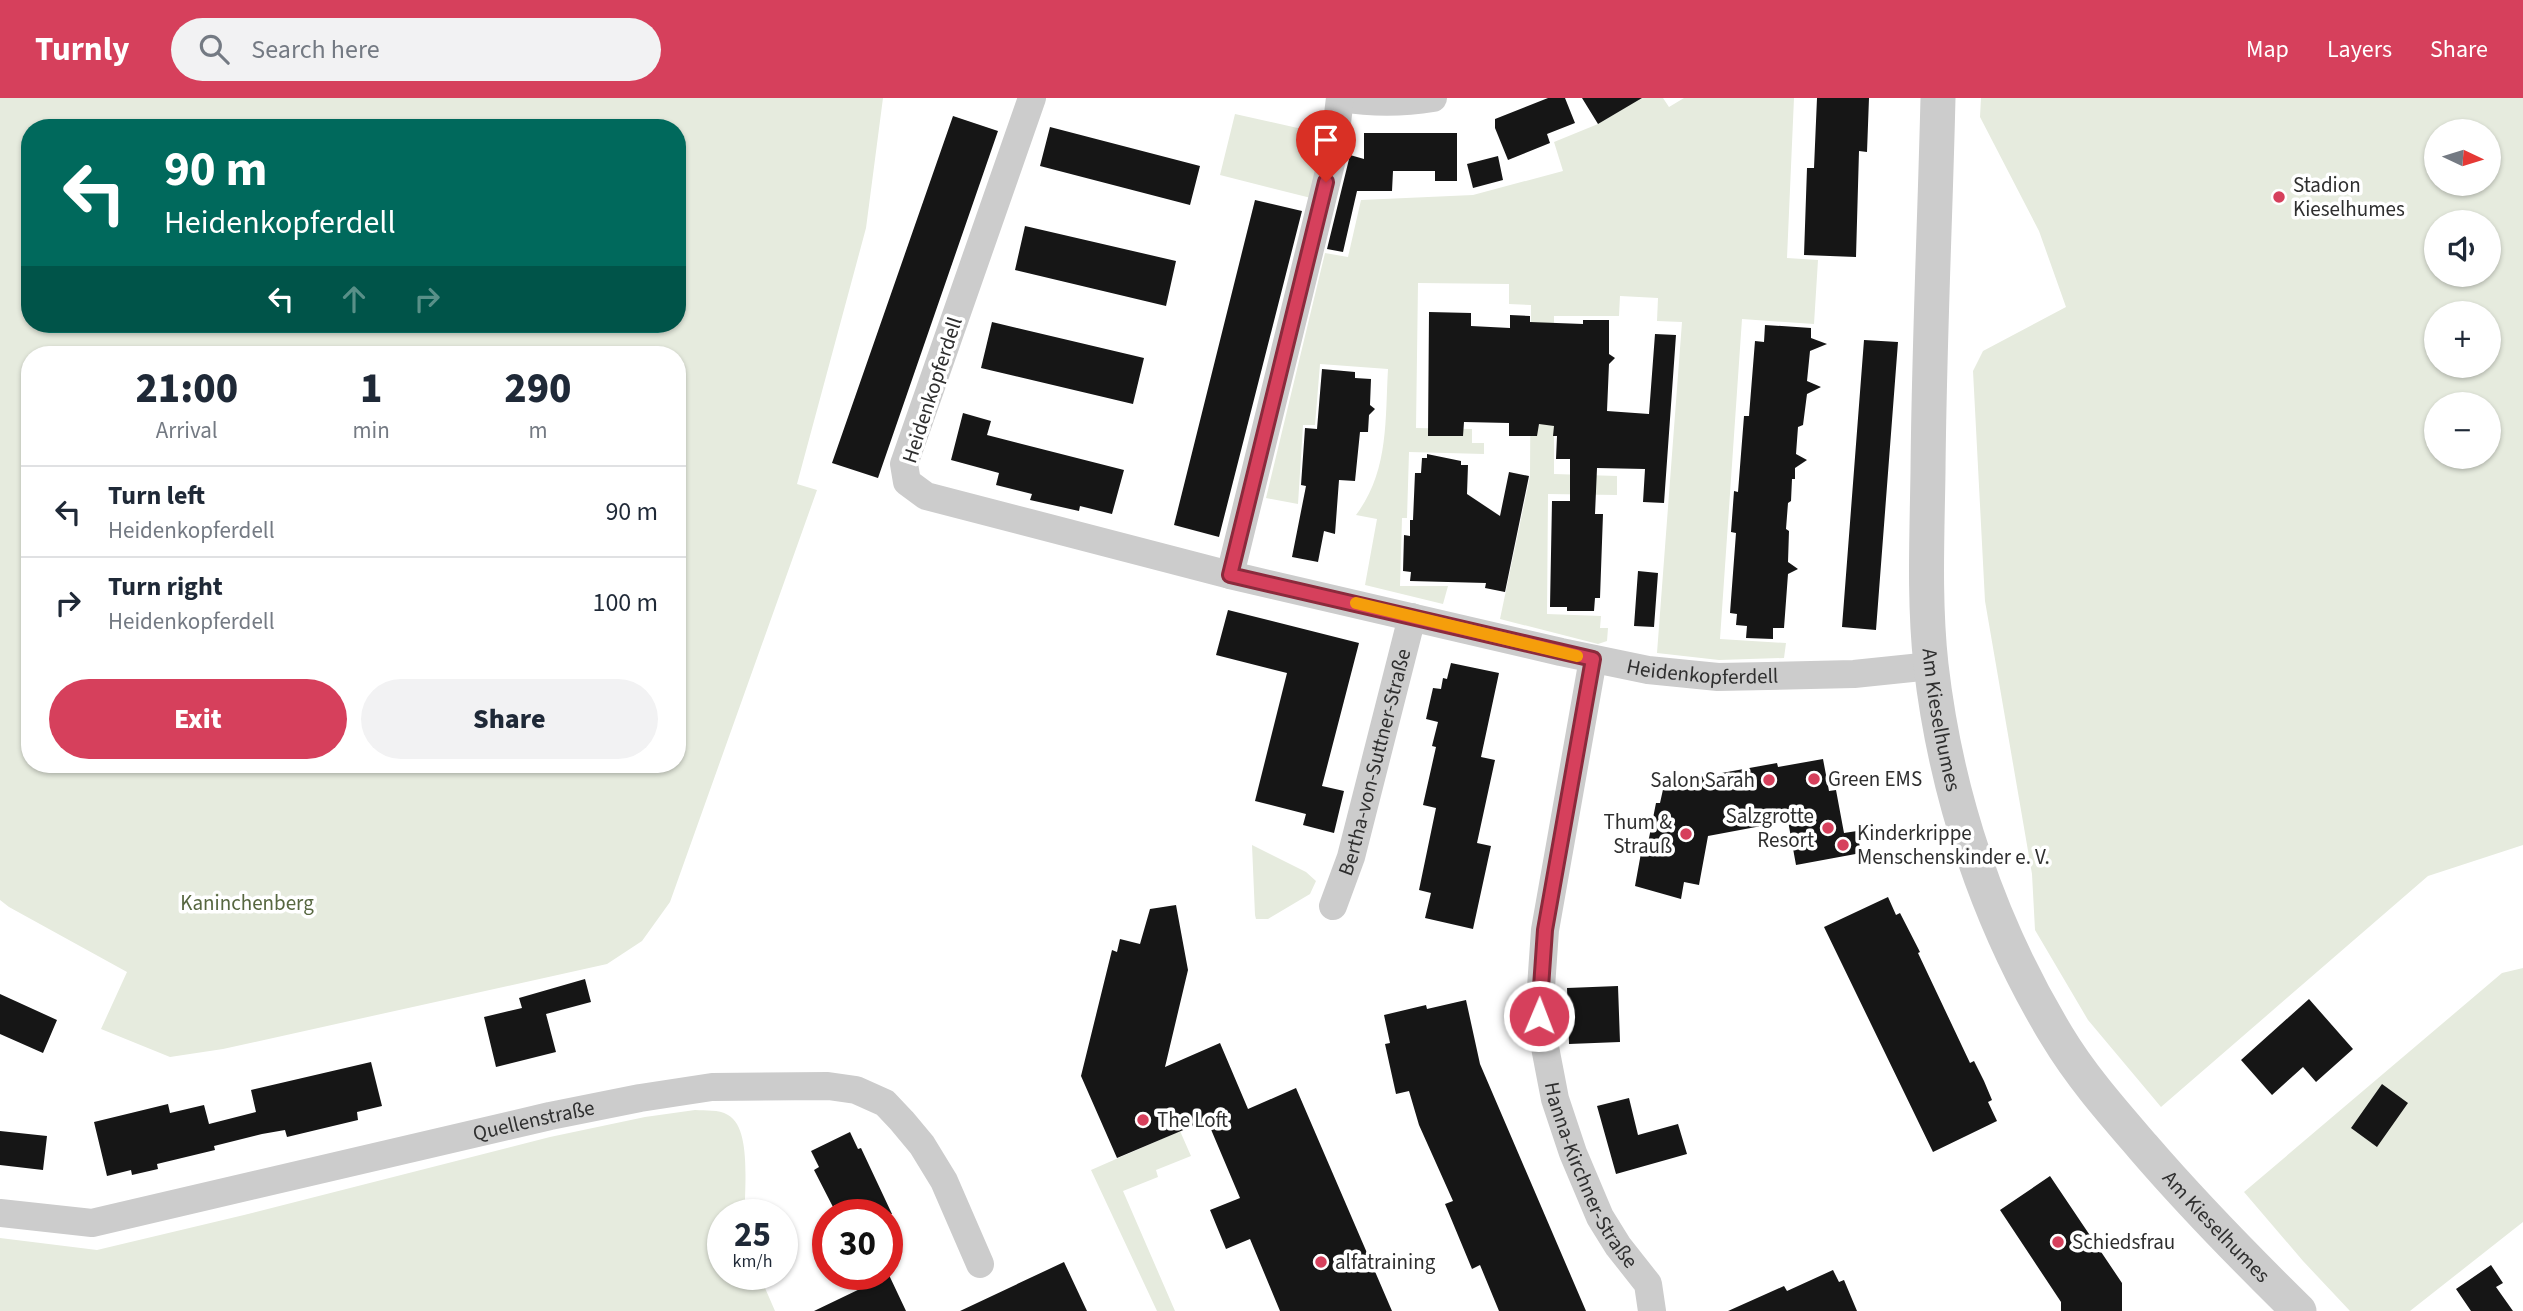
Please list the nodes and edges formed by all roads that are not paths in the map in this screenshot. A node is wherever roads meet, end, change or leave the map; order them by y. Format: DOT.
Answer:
graph roads {
  1 [pos="1032,98"];
  2 [pos="1340,98"];
  3 [pos="1433,98"];
  4 [pos="1938,98"];
  5 [pos="1230,575"];
  6 [pos="1412,617"];
  7 [pos="1593,659"];
  8 [pos="1931,666"];
  9 [pos="1333,906"];
  10 [pos="0,1213"];
  11 [pos="980,1264"];
  12 [pos="1652,1311"];
  13 [pos="2299,1311"];
  1 -- 5 [label="street, Heidenkopferdell"];
  2 -- 3 [label="street"];
  2 -- 5 [label="street"];
  4 -- 8 [label="street, Am Kieselhumes"];
  5 -- 6 [label="street, Heidenkopferdell"];
  6 -- 7 [label="street, Heidenkopferdell"];
  6 -- 9 [label="street, Bertha-von-Suttner-Straße"];
  7 -- 8 [label="street, Heidenkopferdell"];
  7 -- 12 [label="street, Hanna-Kirchner-Straße"];
  8 -- 13 [label="street, Am Kieselhumes"];
  10 -- 11 [label="street, Quellenstraße"];
}
